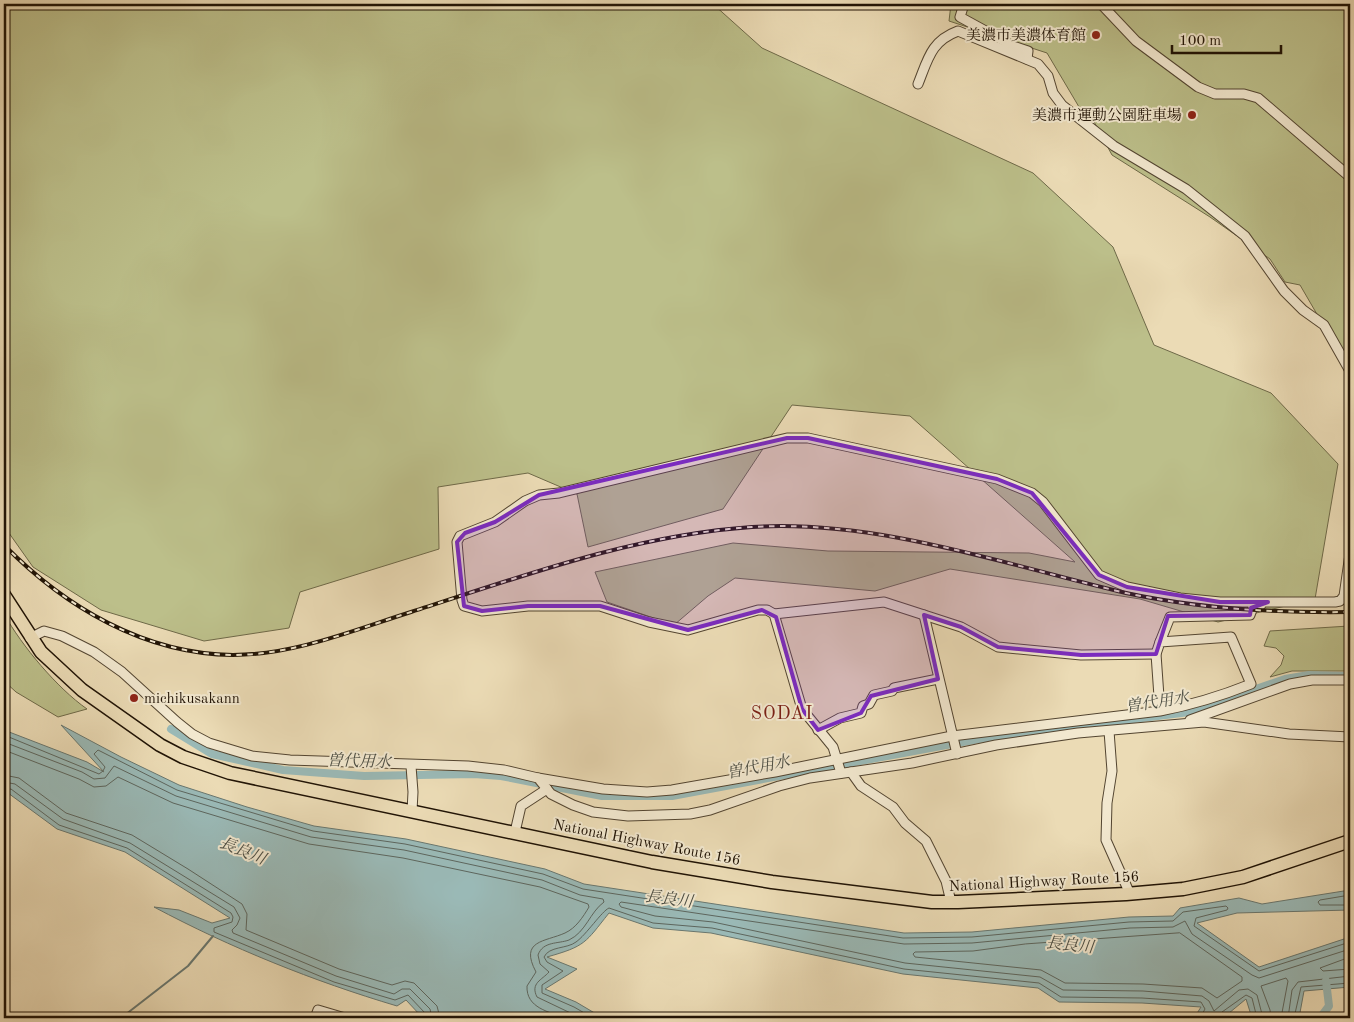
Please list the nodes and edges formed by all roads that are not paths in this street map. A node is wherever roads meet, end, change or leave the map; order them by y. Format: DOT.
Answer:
graph roads {
  1 [pos="964,4"];
  2 [pos="1101,4"];
  3 [pos="1027,59"];
  4 [pos="918,84"];
  5 [pos="1350,177"];
  6 [pos="1350,371"];
  7 [pos="1350,554"];
  8 [pos="4,595"];
  9 [pos="1268,602"];
  10 [pos="774,614"];
  11 [pos="924,615"];
  12 [pos="30,638"];
  13 [pos="1160,642"];
  14 [pos="1156,654"];
  15 [pos="938,679"];
  16 [pos="1350,680"];
  17 [pos="1160,711"];
  18 [pos="1138,721"];
  19 [pos="1186,723"];
  20 [pos="818,730"];
  21 [pos="1051,730"];
  22 [pos="1110,731"];
  23 [pos="1350,737"];
  24 [pos="954,744"];
  25 [pos="839,766"];
  26 [pos="412,771"];
  27 [pos="851,772"];
  28 [pos="777,779"];
  29 [pos="542,784"];
  30 [pos="412,811"];
  31 [pos="515,832"];
  32 [pos="1350,841"];
  33 [pos="1130,894"];
  34 [pos="951,902"];
  35 [pos="315,1018"];
  36 [pos="345,1018"];
  1 -- 3 [label="street"];
  2 -- 5 [label="street"];
  3 -- 4 [label="street"];
  3 -- 6 [label="street"];
  7 -- 9 [label="street"];
  8 -- 12 [label="highway, National Highway Route 156"];
  9 -- 10 [label="street"];
  9 -- 13 [label="street"];
  10 -- 11 [label="street"];
  10 -- 20 [label="street"];
  11 -- 14 [label="street"];
  11 -- 15 [label="street"];
  12 -- 26 [label="street"];
  12 -- 30 [label="highway, National Highway Route 156"];
  13 -- 14 [label="street"];
  13 -- 17 [label="street"];
  14 -- 17 [label="street"];
  15 -- 20 [label="street"];
  15 -- 24 [label="street"];
  16 -- 19 [label="street"];
  17 -- 18 [label="street"];
  18 -- 19 [label="street"];
  18 -- 21 [label="street"];
  18 -- 22 [label="street"];
  19 -- 23 [label="street"];
  20 -- 25 [label="street"];
  21 -- 22 [label="street"];
  21 -- 24 [label="street"];
  21 -- 24 [label="street"];
  22 -- 33 [label="street"];
  24 -- 25 [label="street"];
  24 -- 27 [label="street"];
  25 -- 27 [label="street"];
  25 -- 28 [label="street"];
  25 -- 28 [label="street"];
  26 -- 29 [label="street"];
  26 -- 30 [label="street"];
  27 -- 34 [label="street"];
  28 -- 29 [label="street"];
  28 -- 29 [label="street"];
  29 -- 31 [label="street"];
  30 -- 31 [label="highway, National Highway Route 156"];
  31 -- 34 [label="highway, National Highway Route 156"];
  32 -- 33 [label="highway, National Highway Route 156"];
  33 -- 34 [label="highway, National Highway Route 156"];
  35 -- 36 [label="street"];
}
